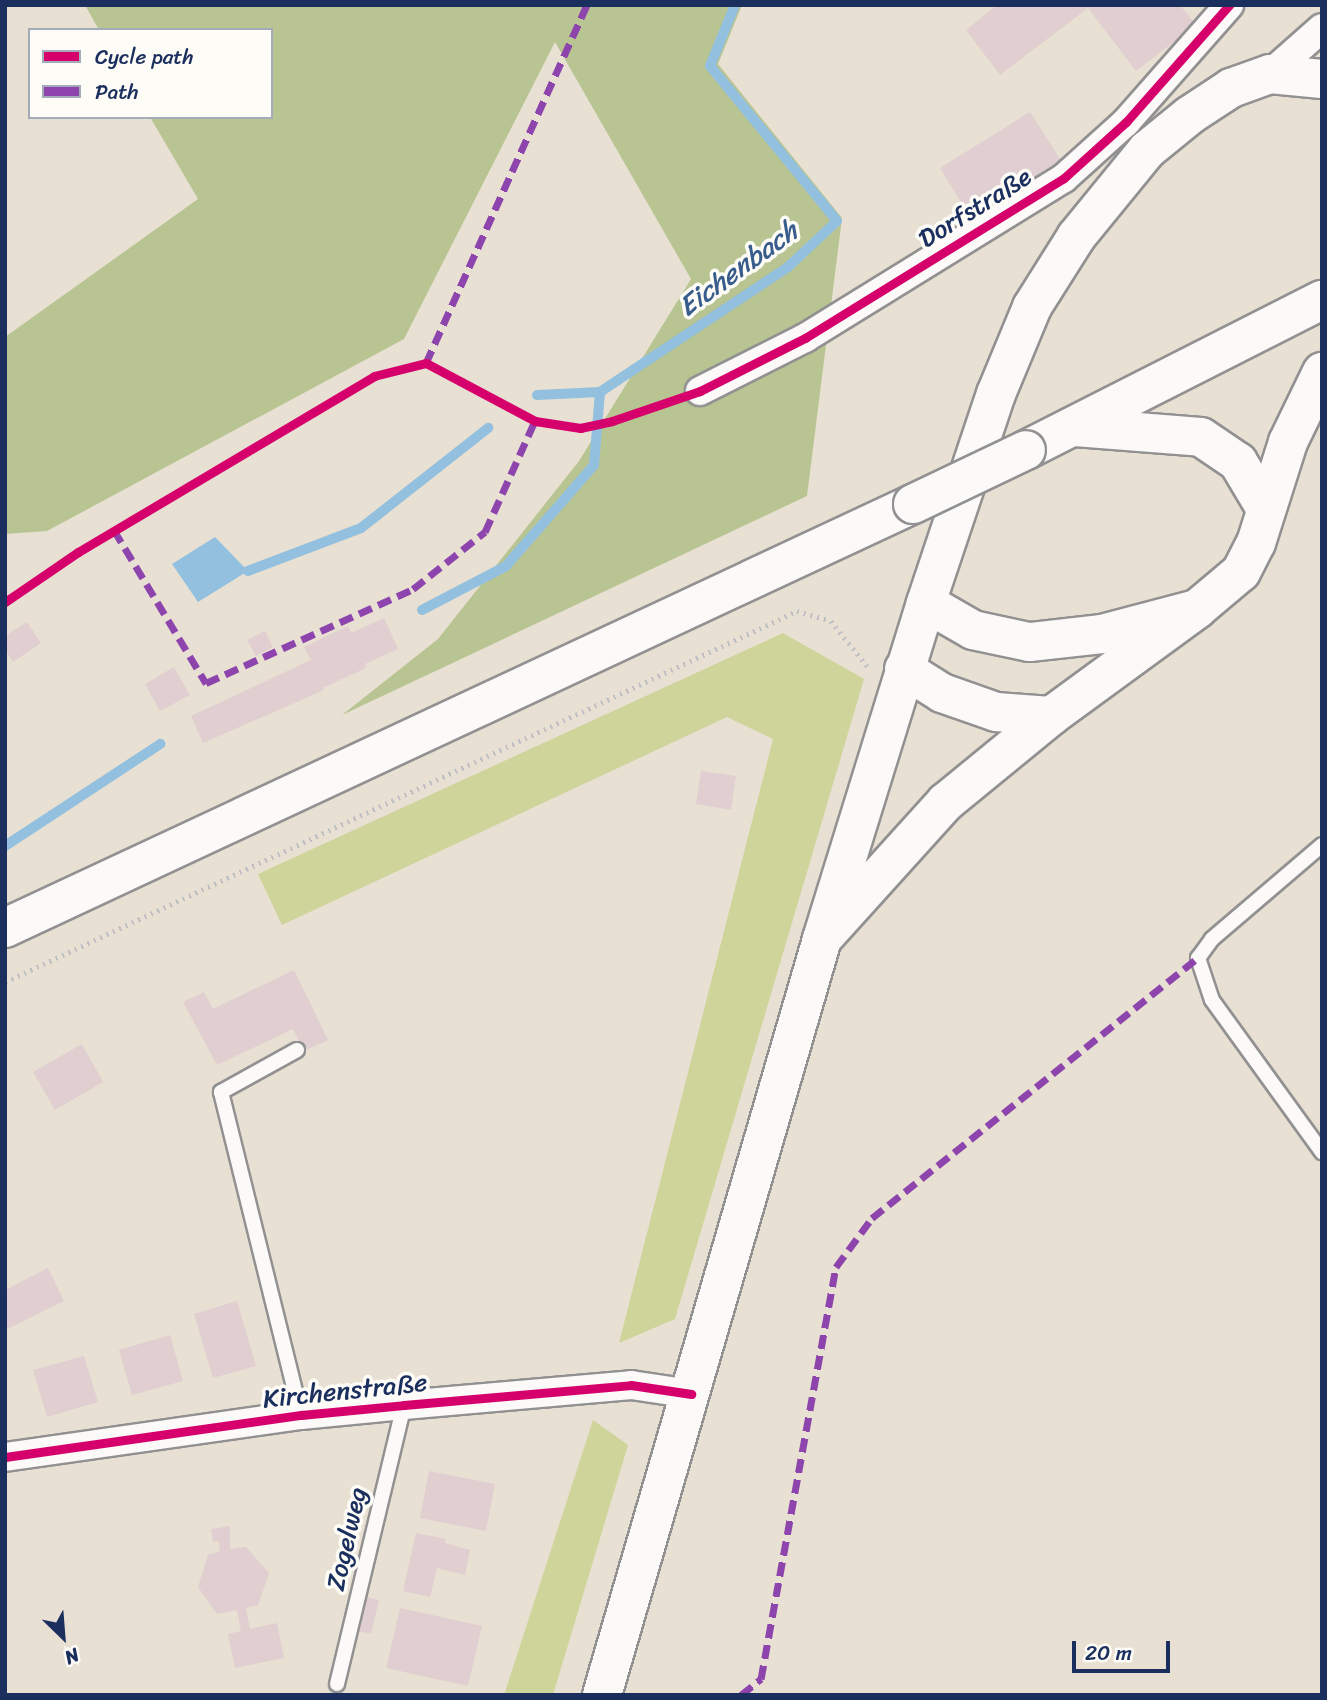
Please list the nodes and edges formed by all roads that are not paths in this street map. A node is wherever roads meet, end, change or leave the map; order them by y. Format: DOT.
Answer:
graph roads {
  1 [pos="1229,5"];
  2 [pos="1322,28"];
  3 [pos="1295,76"];
  4 [pos="1322,99"];
  5 [pos="1087,159"];
  6 [pos="1115,189"];
  7 [pos="1322,277"];
  8 [pos="1310,306"];
  9 [pos="1322,372"];
  10 [pos="700,391"];
  11 [pos="1075,427"];
  12 [pos="1266,509"];
  13 [pos="926,603"];
  14 [pos="1197,610"];
  15 [pos="904,669"];
  16 [pos="1051,716"];
  17 [pos="1322,845"];
  18 [pos="6,928"];
  19 [pos="822,939"];
  20 [pos="297,1050"];
  21 [pos="1322,1152"];
  22 [pos="691,1394"];
  23 [pos="404,1405"];
  24 [pos="301,1415"];
  25 [pos="5,1457"];
  26 [pos="337,1684"];
  27 [pos="601,1695"];
  1 -- 5 [label="street, Dorfstraße"];
  2 -- 3 [label="street"];
  3 -- 4 [label="main road"];
  3 -- 6 [label="main road"];
  5 -- 6 [label="street"];
  5 -- 10 [label="street, Dorfstraße"];
  6 -- 13 [label="main road"];
  7 -- 8 [label="main road"];
  8 -- 11 [label="main road"];
  9 -- 12 [label="main road"];
  11 -- 12 [label="main road"];
  11 -- 18 [label="main road, bridge"];
  12 -- 14 [label="main road"];
  13 -- 14 [label="main road"];
  13 -- 15 [label="main road"];
  14 -- 16 [label="main road"];
  15 -- 16 [label="main road"];
  15 -- 19 [label="main road"];
  16 -- 19 [label="main road"];
  17 -- 21 [label="lane"];
  19 -- 22 [label="main road"];
  20 -- 24 [label="lane"];
  22 -- 23 [label="street, Kirchenstraße"];
  22 -- 27 [label="main road"];
  23 -- 24 [label="street, Kirchenstraße"];
  23 -- 26 [label="lane, Zogelweg"];
  24 -- 25 [label="street, Kirchenstraße"];
}
